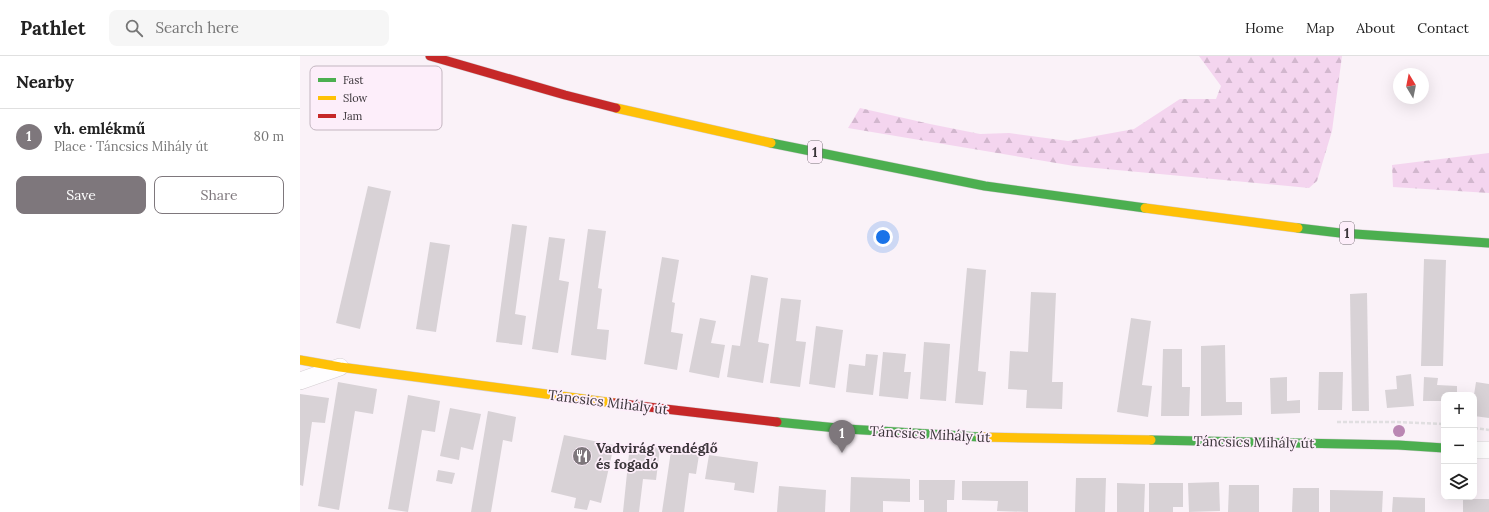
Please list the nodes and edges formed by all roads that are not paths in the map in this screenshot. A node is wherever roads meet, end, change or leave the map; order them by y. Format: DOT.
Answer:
graph roads {
  1 [pos="430,56"];
  2 [pos="1489,243"];
  3 [pos="300,360"];
  4 [pos="340,367"];
  5 [pos="300,381"];
  6 [pos="1441,448"];
  7 [pos="1477,450"];
  8 [pos="1489,450"];
  1 -- 2 [label="street, 1"];
  3 -- 4 [label="street, Táncsics Mihály út"];
  4 -- 5 [label="street"];
  4 -- 6 [label="street, Táncsics Mihály út"];
  7 -- 8 [label="street"];
}
